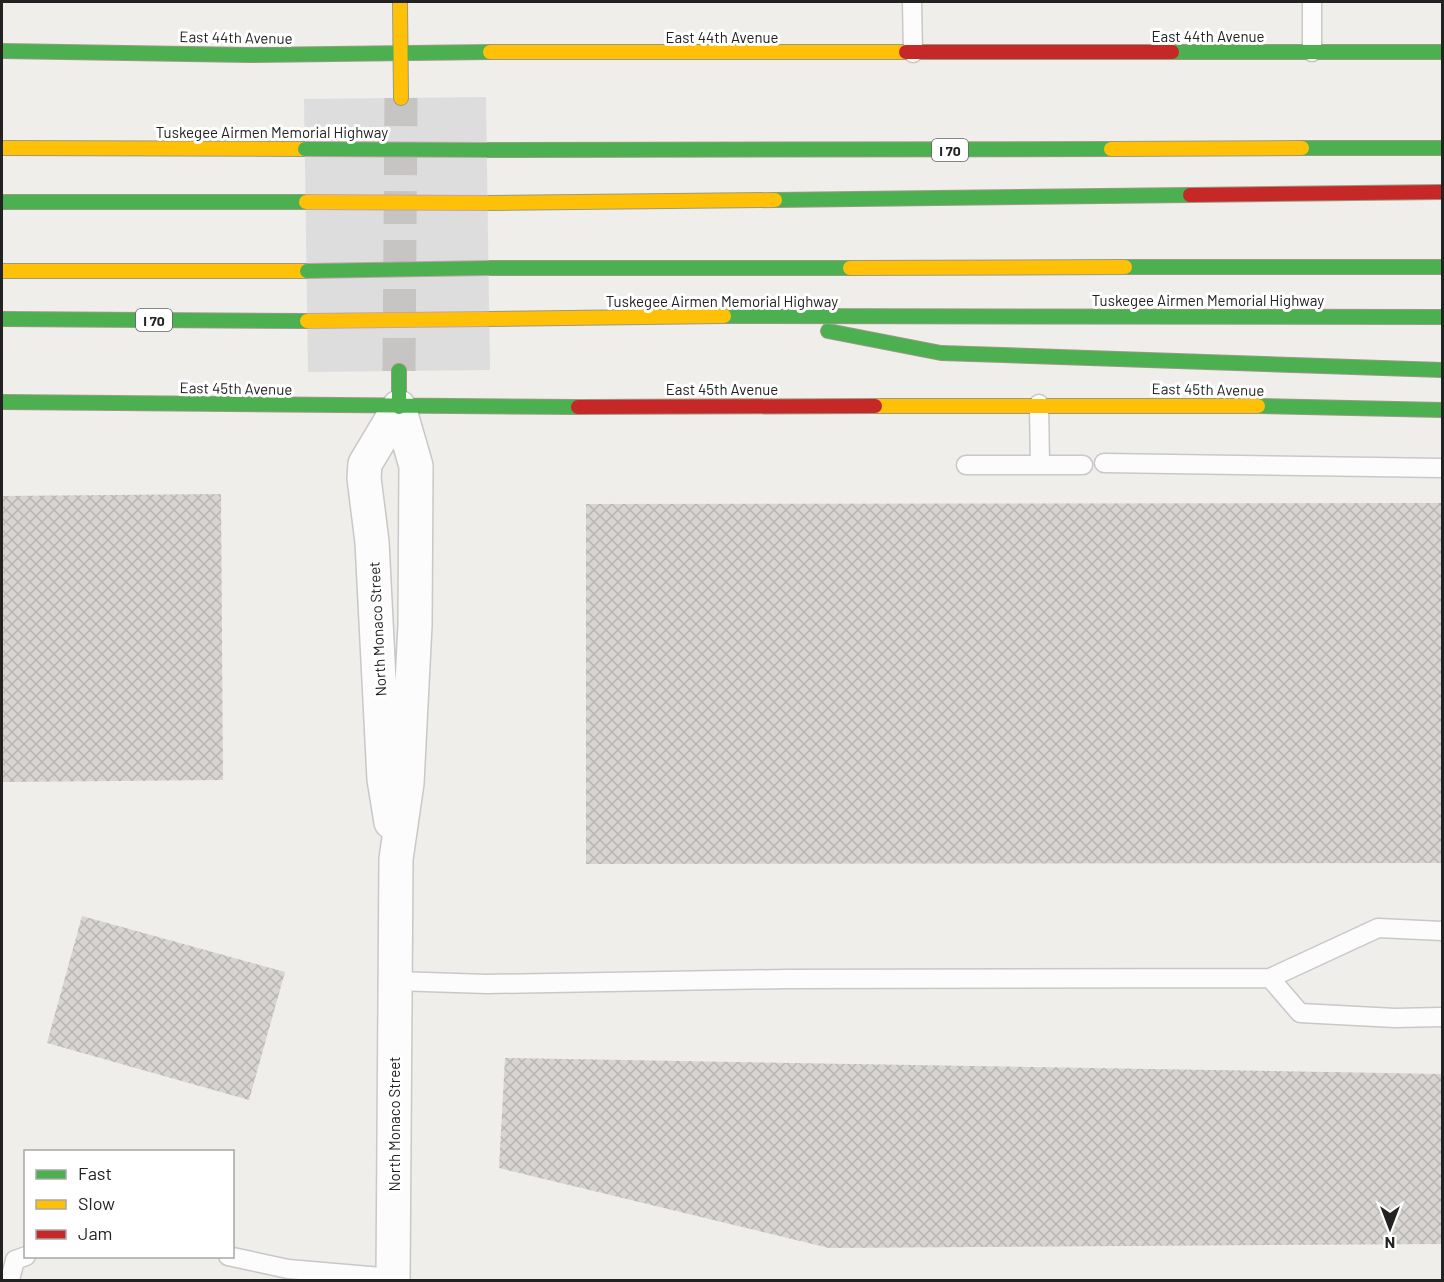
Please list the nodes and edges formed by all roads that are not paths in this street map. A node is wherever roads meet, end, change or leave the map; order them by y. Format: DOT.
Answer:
graph roads {
  1 [pos="400,2"];
  2 [pos="912,2"];
  3 [pos="1312,2"];
  4 [pos="2,51"];
  5 [pos="400,52"];
  6 [pos="1312,52"];
  7 [pos="1443,52"];
  8 [pos="913,53"];
  9 [pos="401,98"];
  10 [pos="1443,141"];
  11 [pos="1443,147"];
  12 [pos="2,148"];
  13 [pos="1413,148"];
  14 [pos="1443,192"];
  15 [pos="2,202"];
  16 [pos="1443,267"];
  17 [pos="2,271"];
  18 [pos="746,316"];
  19 [pos="1443,317"];
  20 [pos="2,319"];
  21 [pos="1443,370"];
  22 [pos="399,371"];
  23 [pos="2,402"];
  24 [pos="1039,404"];
  25 [pos="399,407"];
  26 [pos="1443,410"];
  27 [pos="1104,463"];
  28 [pos="966,465"];
  29 [pos="1040,465"];
  30 [pos="1083,465"];
  31 [pos="1443,468"];
  32 [pos="396,859"];
  33 [pos="1443,931"];
  34 [pos="1270,978"];
  35 [pos="395,981"];
  36 [pos="1443,1017"];
  37 [pos="24,1257"];
  38 [pos="233,1258"];
  39 [pos="393,1279"];
  40 [pos="10,1281"];
  1 -- 5 [label="main road"];
  2 -- 8 [label="lane"];
  3 -- 6 [label="lane"];
  4 -- 5 [label="main road, East 44th Avenue"];
  5 -- 8 [label="main road, East 44th Avenue"];
  5 -- 9 [label="main road"];
  6 -- 7 [label="main road, East 44th Avenue"];
  6 -- 8 [label="main road, East 44th Avenue"];
  10 -- 13 [label="main road"];
  11 -- 13 [label="main road, Tuskegee Airmen Memorial Highway / I 70"];
  12 -- 13 [label="main road, Tuskegee Airmen Memorial Highway / I 70, bridge"];
  14 -- 15 [label="main road, bridge"];
  16 -- 17 [label="main road, bridge"];
  18 -- 19 [label="main road, Tuskegee Airmen Memorial Highway / I 70"];
  18 -- 20 [label="main road, Tuskegee Airmen Memorial Highway / I 70, bridge"];
  18 -- 21 [label="main road"];
  22 -- 25 [label="main road, North Monaco Street"];
  23 -- 25 [label="main road, East 45th Avenue"];
  24 -- 25 [label="main road, East 45th Avenue"];
  24 -- 26 [label="main road, East 45th Avenue"];
  24 -- 29 [label="lane"];
  25 -- 32 [label="street, North Monaco Street"];
  25 -- 32 [label="street, North Monaco Street"];
  27 -- 31 [label="lane"];
  28 -- 29 [label="lane"];
  29 -- 30 [label="lane"];
  32 -- 35 [label="street, North Monaco Street"];
  33 -- 34 [label="lane"];
  34 -- 35 [label="lane"];
  34 -- 36 [label="lane"];
  35 -- 39 [label="street, North Monaco Street"];
  37 -- 40 [label="lane"];
  38 -- 39 [label="lane"];
}
